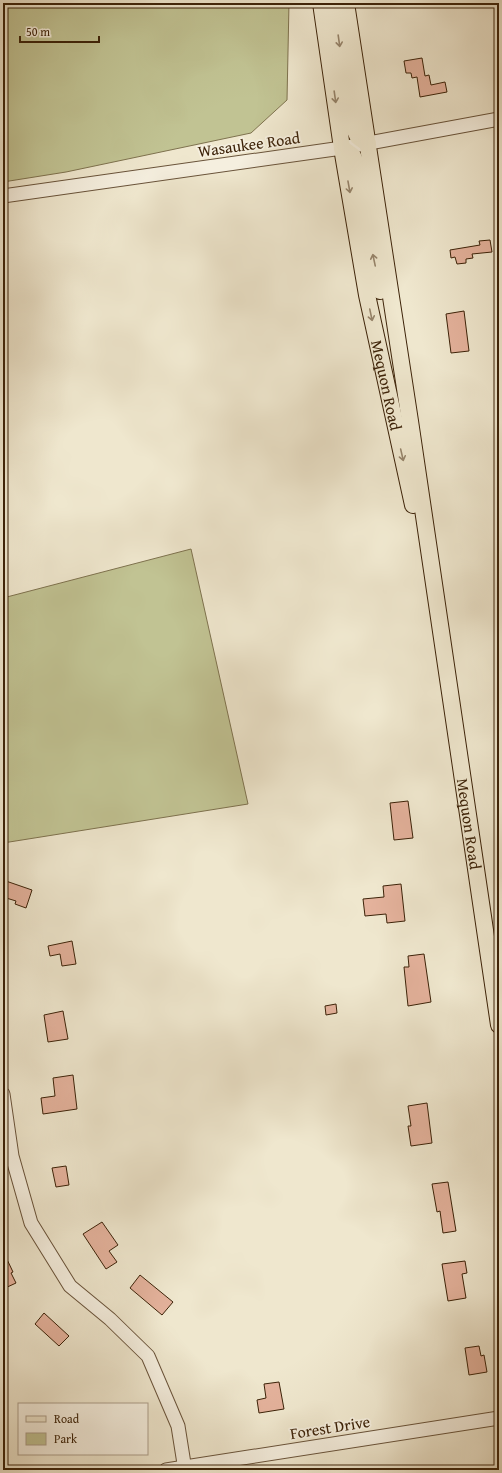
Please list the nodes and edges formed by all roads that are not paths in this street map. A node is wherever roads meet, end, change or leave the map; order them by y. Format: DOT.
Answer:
graph roads {
  1 [pos="321,3"];
  2 [pos="332,3"];
  3 [pos="346,3"];
  4 [pos="499,119"];
  5 [pos="368,144"];
  6 [pos="342,148"];
  7 [pos="3,196"];
  8 [pos="410,421"];
  9 [pos="439,622"];
  10 [pos="499,1025"];
  11 [pos="3,1094"];
  12 [pos="7,1156"];
  13 [pos="499,1418"];
  14 [pos="185,1468"];
  15 [pos="166,1470"];
  1 -- 6 [label="main road, Mequon Road, one-way"];
  2 -- 5 [label="main road, one-way"];
  3 -- 5 [label="main road, Mequon Road"];
  4 -- 5 [label="street, Wasaukee Road"];
  5 -- 6 [label="street, Wasaukee Road"];
  5 -- 8 [label="main road, Mequon Road"];
  6 -- 7 [label="street, Wasaukee Road"];
  8 -- 6 [label="main road, one-way"];
  6 -- 9 [label="main road, Mequon Road, one-way"];
  8 -- 9 [label="main road, Mequon Road"];
  9 -- 10 [label="main road, Mequon Road"];
  11 -- 12 [label="street"];
  12 -- 14 [label="street"];
  13 -- 14 [label="street, Forest Drive"];
  14 -- 15 [label="street, Forest Drive"];
}
